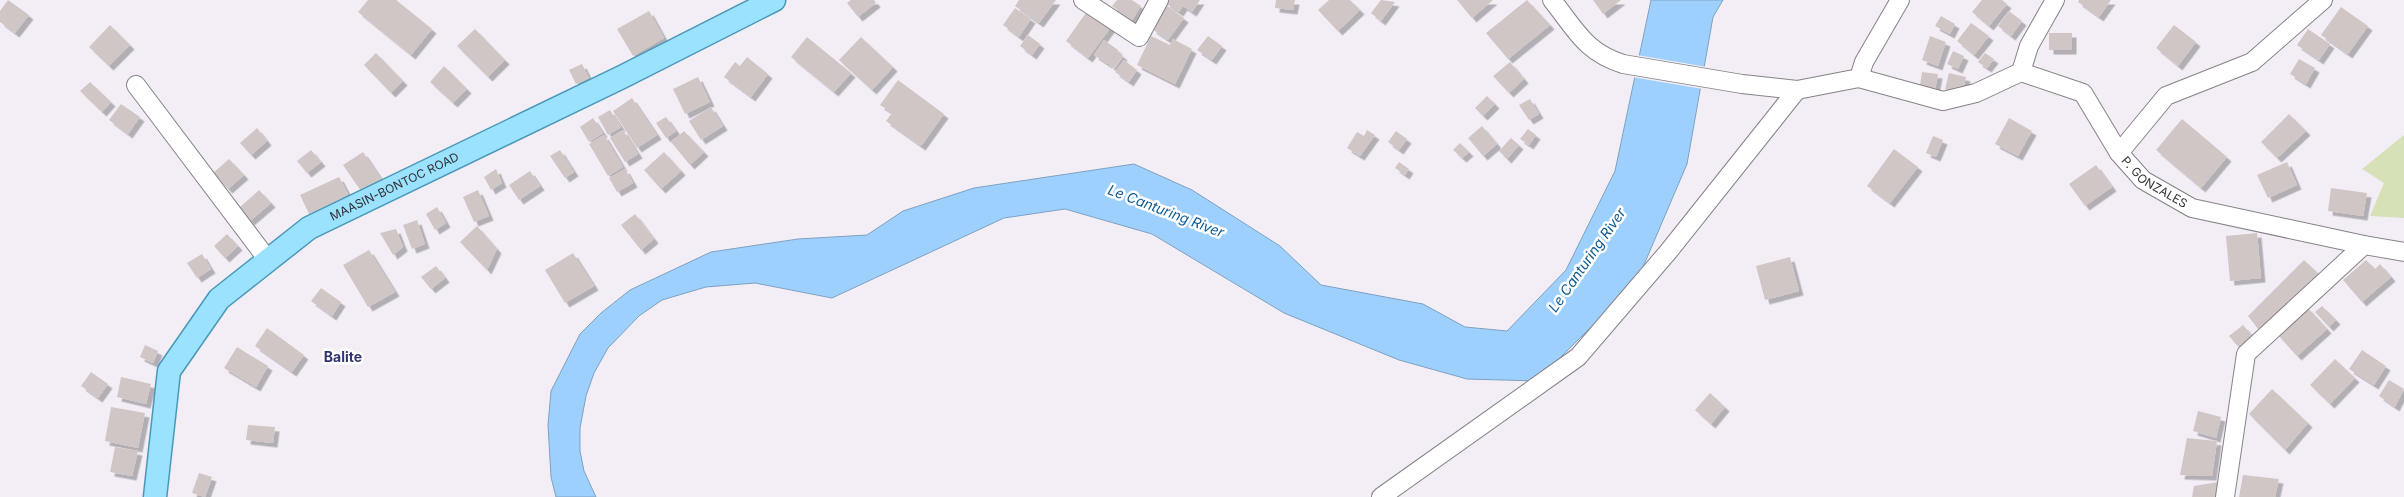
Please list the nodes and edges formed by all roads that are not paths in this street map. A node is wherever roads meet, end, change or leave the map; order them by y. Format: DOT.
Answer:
graph roads {
  1 [pos="774,0"];
  2 [pos="1083,0"];
  3 [pos="1159,0"];
  4 [pos="1552,0"];
  5 [pos="1900,0"];
  6 [pos="2055,0"];
  7 [pos="2323,0"];
  8 [pos="2021,72"];
  9 [pos="1859,78"];
  10 [pos="136,85"];
  11 [pos="1798,90"];
  12 [pos="2119,153"];
  13 [pos="2364,245"];
  14 [pos="2404,252"];
  15 [pos="268,260"];
  16 [pos="155,497"];
  17 [pos="1381,497"];
  18 [pos="2225,497"];
  1 -- 15 [label="main road, MAASIN-BONTOC ROAD"];
  2 -- 3 [label="street"];
  4 -- 11 [label="street"];
  5 -- 9 [label="street"];
  6 -- 8 [label="street"];
  7 -- 12 [label="street"];
  8 -- 9 [label="street"];
  8 -- 12 [label="street, P. GONZALES"];
  9 -- 11 [label="street"];
  10 -- 15 [label="street"];
  11 -- 17 [label="street"];
  12 -- 13 [label="street, P. GONZALES"];
  13 -- 14 [label="street, P. GONZALES"];
  13 -- 18 [label="street"];
  15 -- 16 [label="main road, MAASIN-BONTOC ROAD"];
}
